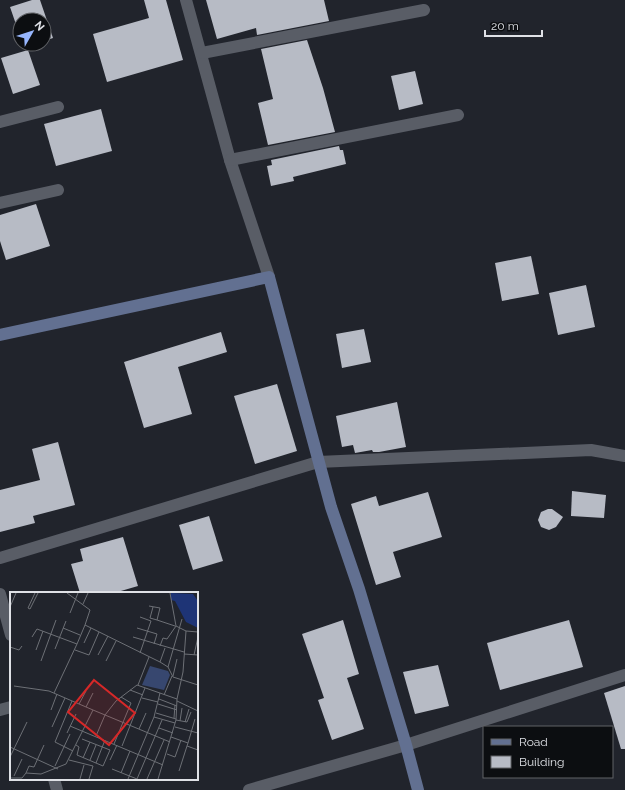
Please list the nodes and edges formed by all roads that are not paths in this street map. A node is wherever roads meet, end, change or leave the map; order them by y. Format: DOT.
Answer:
graph roads {
  1 [pos="186,0"];
  2 [pos="424,10"];
  3 [pos="202,53"];
  4 [pos="58,107"];
  5 [pos="458,115"];
  6 [pos="0,122"];
  7 [pos="230,160"];
  8 [pos="58,190"];
  9 [pos="0,203"];
  10 [pos="269,277"];
  11 [pos="0,335"];
  12 [pos="625,456"];
  13 [pos="318,462"];
  14 [pos="0,558"];
  15 [pos="0,594"];
  16 [pos="10,631"];
  17 [pos="625,674"];
  18 [pos="10,707"];
  19 [pos="0,710"];
  20 [pos="406,745"];
  21 [pos="54,780"];
  22 [pos="58,790"];
  23 [pos="249,790"];
  24 [pos="418,790"];
  1 -- 3 [label="street"];
  2 -- 3 [label="street"];
  3 -- 7 [label="street"];
  4 -- 6 [label="street"];
  5 -- 7 [label="street"];
  7 -- 10 [label="street"];
  8 -- 9 [label="street"];
  10 -- 11 [label="street"];
  10 -- 13 [label="street"];
  12 -- 13 [label="street"];
  13 -- 14 [label="street"];
  13 -- 20 [label="street"];
  15 -- 16 [label="street"];
  17 -- 20 [label="street"];
  18 -- 19 [label="street"];
  20 -- 23 [label="street"];
  20 -- 24 [label="street"];
  21 -- 22 [label="street"];
}
